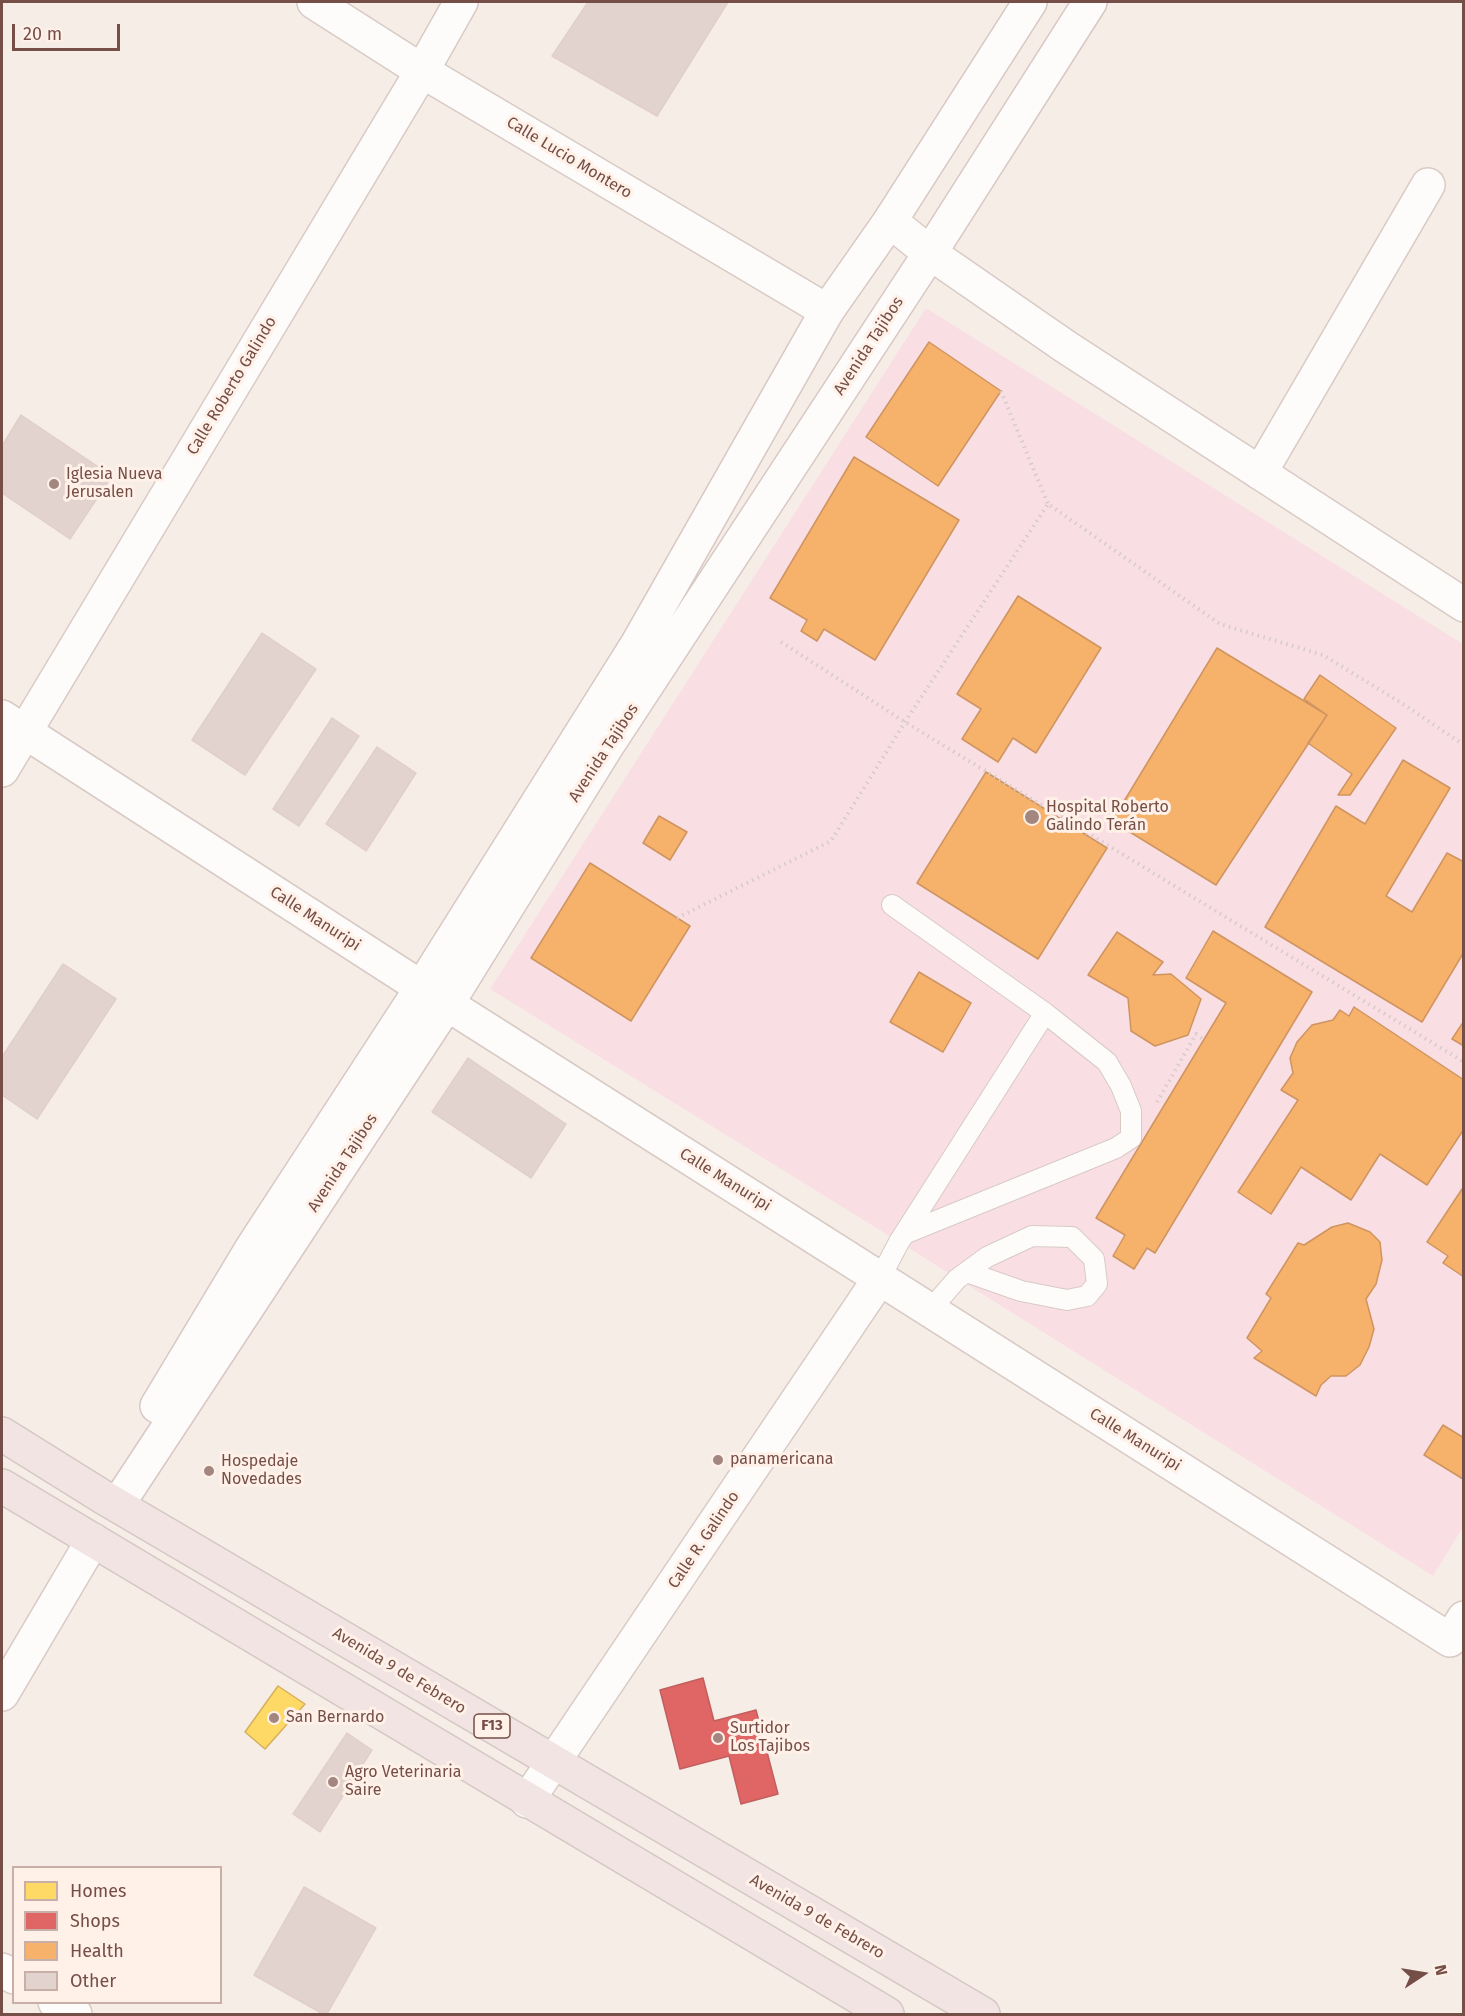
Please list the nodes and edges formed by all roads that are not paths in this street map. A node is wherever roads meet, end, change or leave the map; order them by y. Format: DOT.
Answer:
graph roads {
  1 [pos="314,2"];
  2 [pos="461,2"];
  3 [pos="1029,2"];
  4 [pos="1090,2"];
  5 [pos="422,71"];
  6 [pos="1428,185"];
  7 [pos="891,221"];
  8 [pos="930,253"];
  9 [pos="827,311"];
  10 [pos="1260,473"];
  11 [pos="1464,605"];
  12 [pos="13,724"];
  13 [pos="2,770"];
  14 [pos="892,906"];
  15 [pos="434,996"];
  16 [pos="1045,1013"];
  17 [pos="904,1234"];
  18 [pos="967,1272"];
  19 [pos="880,1278"];
  20 [pos="930,1310"];
  21 [pos="2,1434"];
  22 [pos="2,1486"];
  23 [pos="110,1501"];
  24 [pos="93,1540"];
  25 [pos="1459,1636"];
  26 [pos="2,1694"];
  27 [pos="552,1762"];
  28 [pos="526,1801"];
  29 [pos="58,2004"];
  30 [pos="75,2014"];
  31 [pos="887,2014"];
  32 [pos="983,2014"];
  1 -- 5 [label="street, Calle Lucio Montero"];
  2 -- 5 [label="street, Calle Roberto Galindo"];
  3 -- 7 [label="street, Avenida Tajibos"];
  4 -- 8 [label="street, Avenida Tajibos"];
  5 -- 9 [label="street, Calle Lucio Montero"];
  5 -- 12 [label="street, Calle Roberto Galindo"];
  6 -- 10 [label="street"];
  7 -- 8 [label="street"];
  7 -- 9 [label="street, Avenida Tajibos"];
  8 -- 10 [label="street"];
  8 -- 15 [label="street, Avenida Tajibos"];
  9 -- 15 [label="street, Avenida Tajibos"];
  10 -- 11 [label="street"];
  12 -- 13 [label="street, Calle Roberto Galindo"];
  12 -- 15 [label="street, Calle Manuripi"];
  14 -- 16 [label="lane"];
  15 -- 19 [label="street, Calle Manuripi"];
  15 -- 23 [label="street, Avenida Tajibos"];
  16 -- 17 [label="lane"];
  16 -- 17 [label="lane"];
  17 -- 19 [label="lane"];
  18 -- 18 [label="lane"];
  18 -- 20 [label="lane"];
  19 -- 20 [label="street, Calle Manuripi"];
  19 -- 27 [label="street, Calle R. Galindo"];
  20 -- 25 [label="street, Calle Manuripi"];
  21 -- 23 [label="highway, Avenida 9 de Febrero / F13"];
  22 -- 24 [label="highway"];
  23 -- 27 [label="highway, Avenida 9 de Febrero / F13"];
  24 -- 26 [label="street"];
  24 -- 28 [label="highway"];
  27 -- 28 [label="street, Calle R. Galindo"];
  27 -- 32 [label="highway, Avenida 9 de Febrero / F13"];
  28 -- 31 [label="highway"];
  29 -- 30 [label="street"];
}
